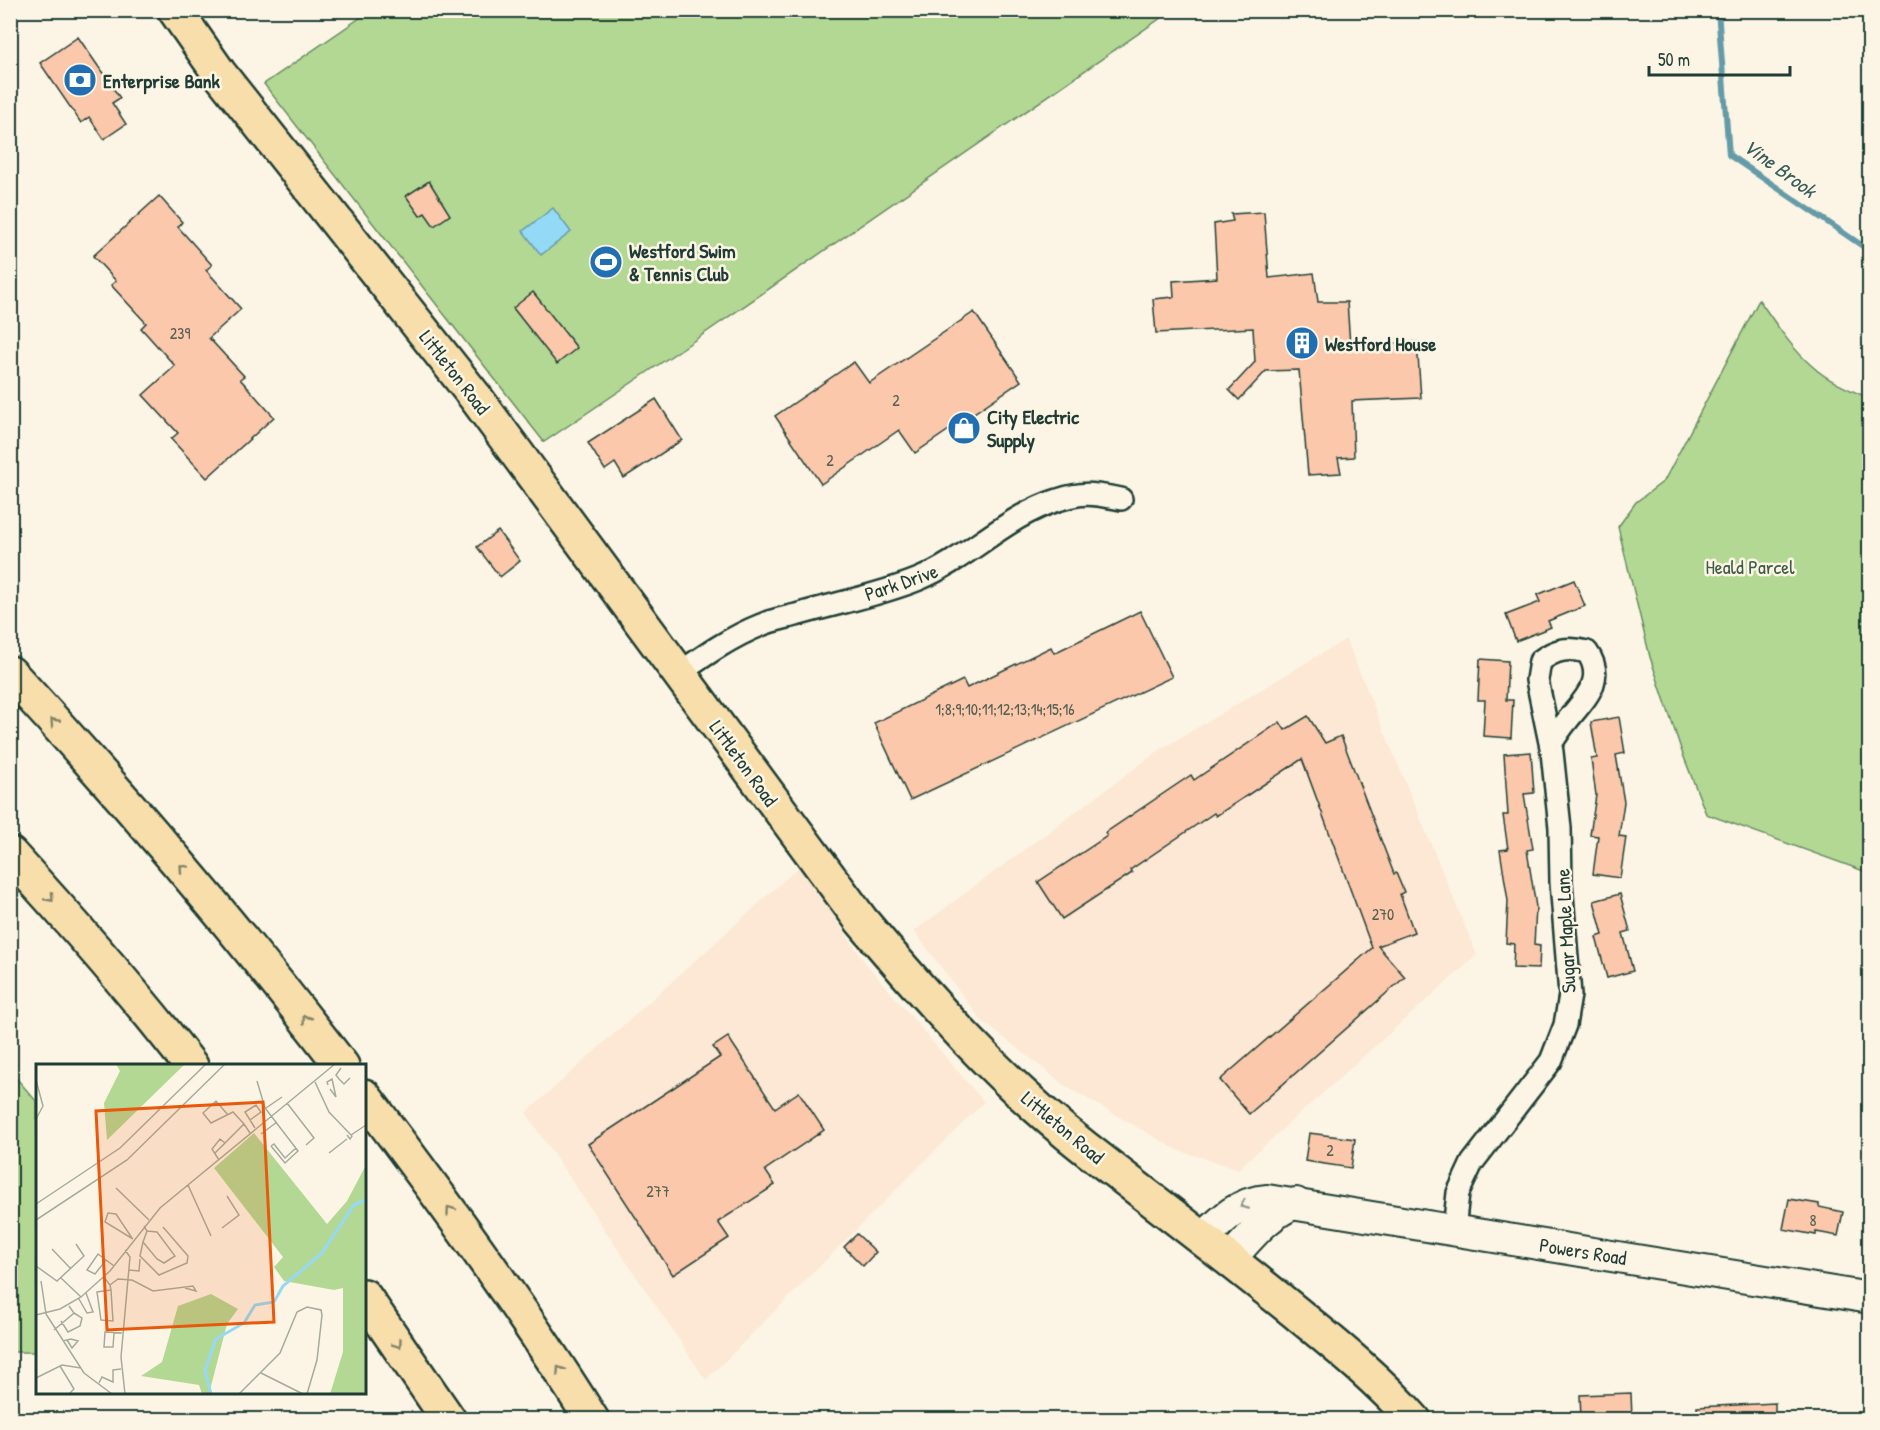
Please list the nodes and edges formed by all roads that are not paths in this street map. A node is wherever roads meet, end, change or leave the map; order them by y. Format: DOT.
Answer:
graph roads {
  1 [pos="175,10"];
  2 [pos="1120,499"];
  3 [pos="10,673"];
  4 [pos="678,674"];
  5 [pos="1551,744"];
  6 [pos="10,854"];
  7 [pos="189,1064"];
  8 [pos="341,1064"];
  9 [pos="366,1099"];
  10 [pos="1296,1203"];
  11 [pos="1454,1230"];
  12 [pos="1204,1238"];
  13 [pos="1230,1259"];
  14 [pos="1869,1298"];
  15 [pos="366,1299"];
  16 [pos="449,1419"];
  17 [pos="592,1419"];
  18 [pos="1414,1419"];
  1 -- 4 [label="main road, Littleton Road"];
  2 -- 4 [label="street, Park Drive"];
  8 -- 3 [label="main road, one-way"];
  4 -- 12 [label="main road, Littleton Road"];
  5 -- 11 [label="street, Sugar Maple Lane"];
  6 -- 7 [label="main road, one-way"];
  17 -- 9 [label="main road, one-way"];
  10 -- 11 [label="main road, Powers Road"];
  10 -- 12 [label="main road, Powers Road, one-way"];
  10 -- 13 [label="main road"];
  11 -- 14 [label="main road, Powers Road"];
  12 -- 13 [label="main road, Littleton Road"];
  13 -- 18 [label="main road, Littleton Road"];
  15 -- 16 [label="main road, one-way"];
}
